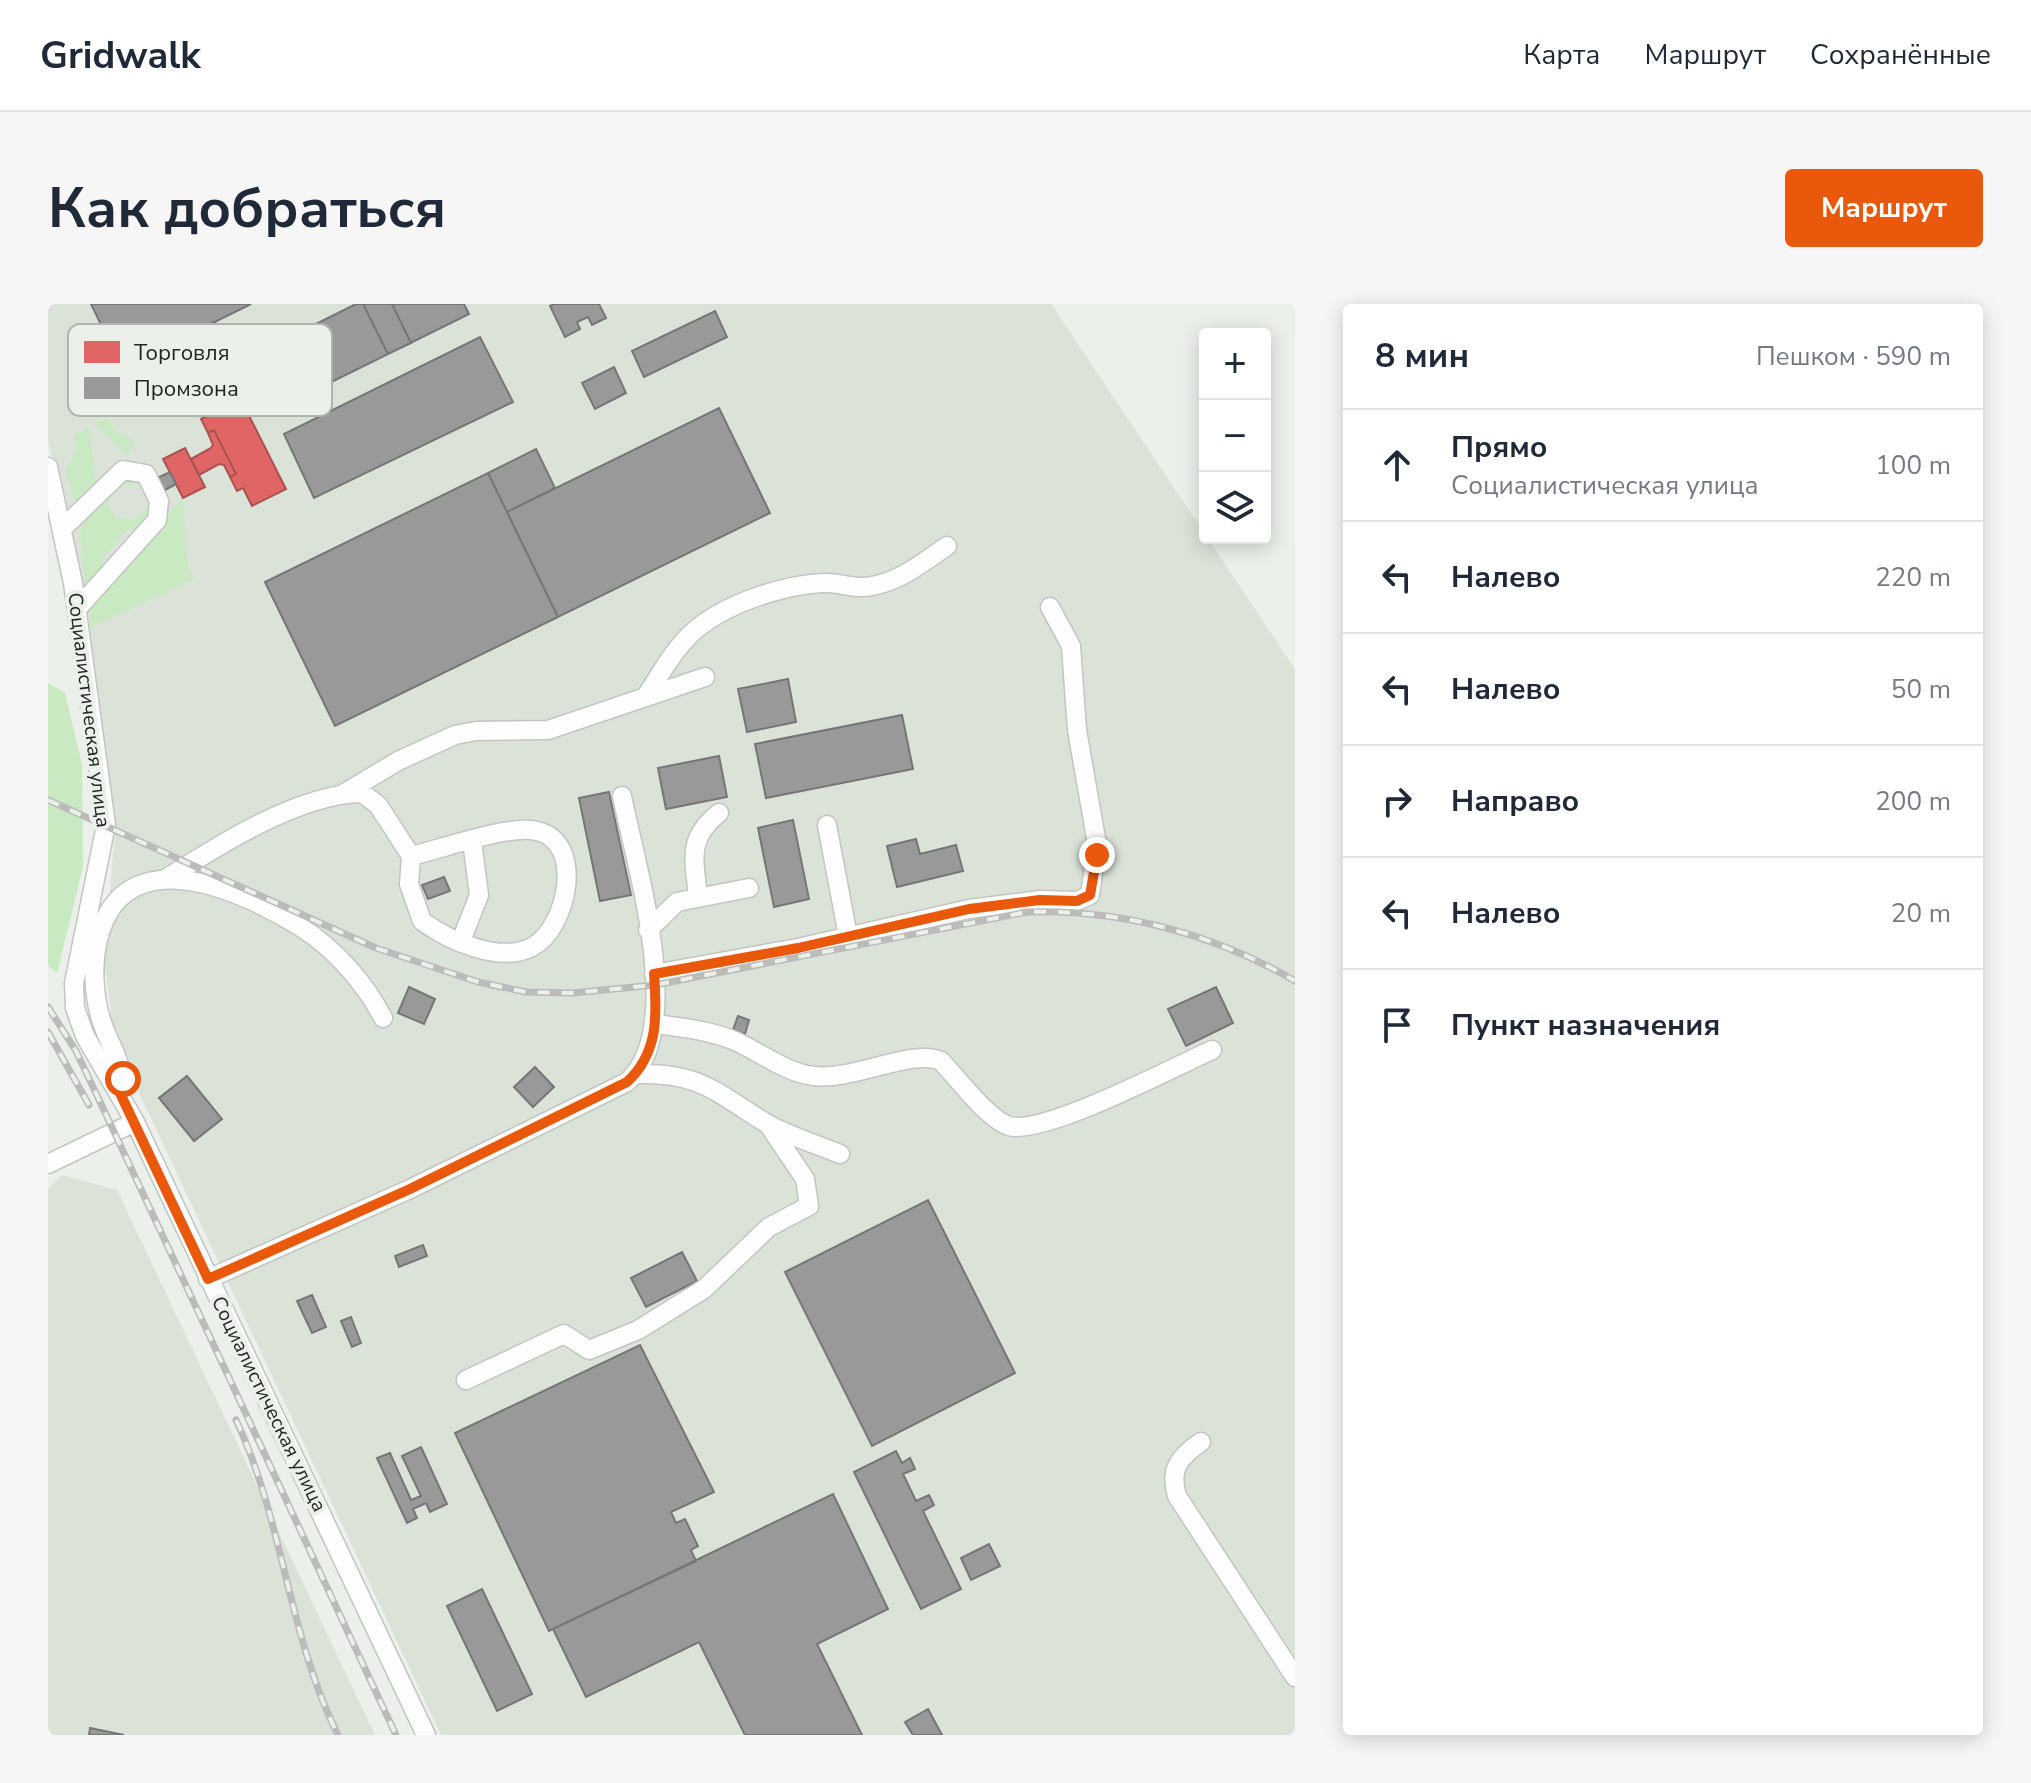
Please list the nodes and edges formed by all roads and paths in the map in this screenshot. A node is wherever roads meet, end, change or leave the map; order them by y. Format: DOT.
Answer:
graph roads {
  1 [pos="48,467"];
  2 [pos="63,528"];
  3 [pos="947,546"];
  4 [pos="1050,607"];
  5 [pos="77,609"];
  6 [pos="705,677"];
  7 [pos="646,696"];
  8 [pos="340,795"];
  9 [pos="622,796"];
  10 [pos="719,813"];
  11 [pos="827,825"];
  12 [pos="472,841"];
  13 [pos="411,856"];
  14 [pos="164,880"];
  15 [pos="749,888"];
  16 [pos="698,896"];
  17 [pos="648,930"];
  18 [pos="848,936"];
  19 [pos="461,941"];
  20 [pos="654,974"];
  21 [pos="383,1018"];
  22 [pos="656,1024"];
  23 [pos="1212,1050"];
  24 [pos="636,1074"];
  25 [pos="119,1091"];
  26 [pos="135,1122"];
  27 [pos="768,1124"];
  28 [pos="840,1154"];
  29 [pos="48,1164"];
  30 [pos="208,1279"];
  31 [pos="466,1380"];
  32 [pos="1201,1442"];
  33 [pos="1295,1677"];
  34 [pos="426,1735"];
  1 -- 2 [label="street, Социалистическая улица"];
  2 -- 5 [label="street, Социалистическая улица"];
  2 -- 5 [label="street"];
  3 -- 7 [label="street"];
  4 -- 18 [label="street"];
  5 -- 25 [label="street, Социалистическая улица"];
  6 -- 7 [label="street"];
  7 -- 8 [label="street"];
  8 -- 13 [label="street"];
  8 -- 14 [label="street"];
  9 -- 17 [label="street"];
  10 -- 16 [label="street"];
  11 -- 18 [label="street"];
  12 -- 13 [label="street"];
  12 -- 19 [label="street"];
  12 -- 19 [label="street"];
  13 -- 19 [label="street"];
  14 -- 21 [label="street"];
  14 -- 25 [label="street"];
  15 -- 16 [label="street"];
  16 -- 17 [label="street"];
  17 -- 20 [label="street"];
  18 -- 20 [label="street"];
  20 -- 22 [label="street"];
  22 -- 23 [label="street"];
  22 -- 24 [label="street"];
  24 -- 27 [label="street"];
  24 -- 30 [label="street"];
  25 -- 26 [label="street, Социалистическая улица"];
  26 -- 29 [label="street"];
  26 -- 30 [label="street, Социалистическая улица"];
  27 -- 28 [label="street"];
  27 -- 31 [label="street"];
  30 -- 34 [label="street, Социалистическая улица"];
  32 -- 33 [label="street"];
}
